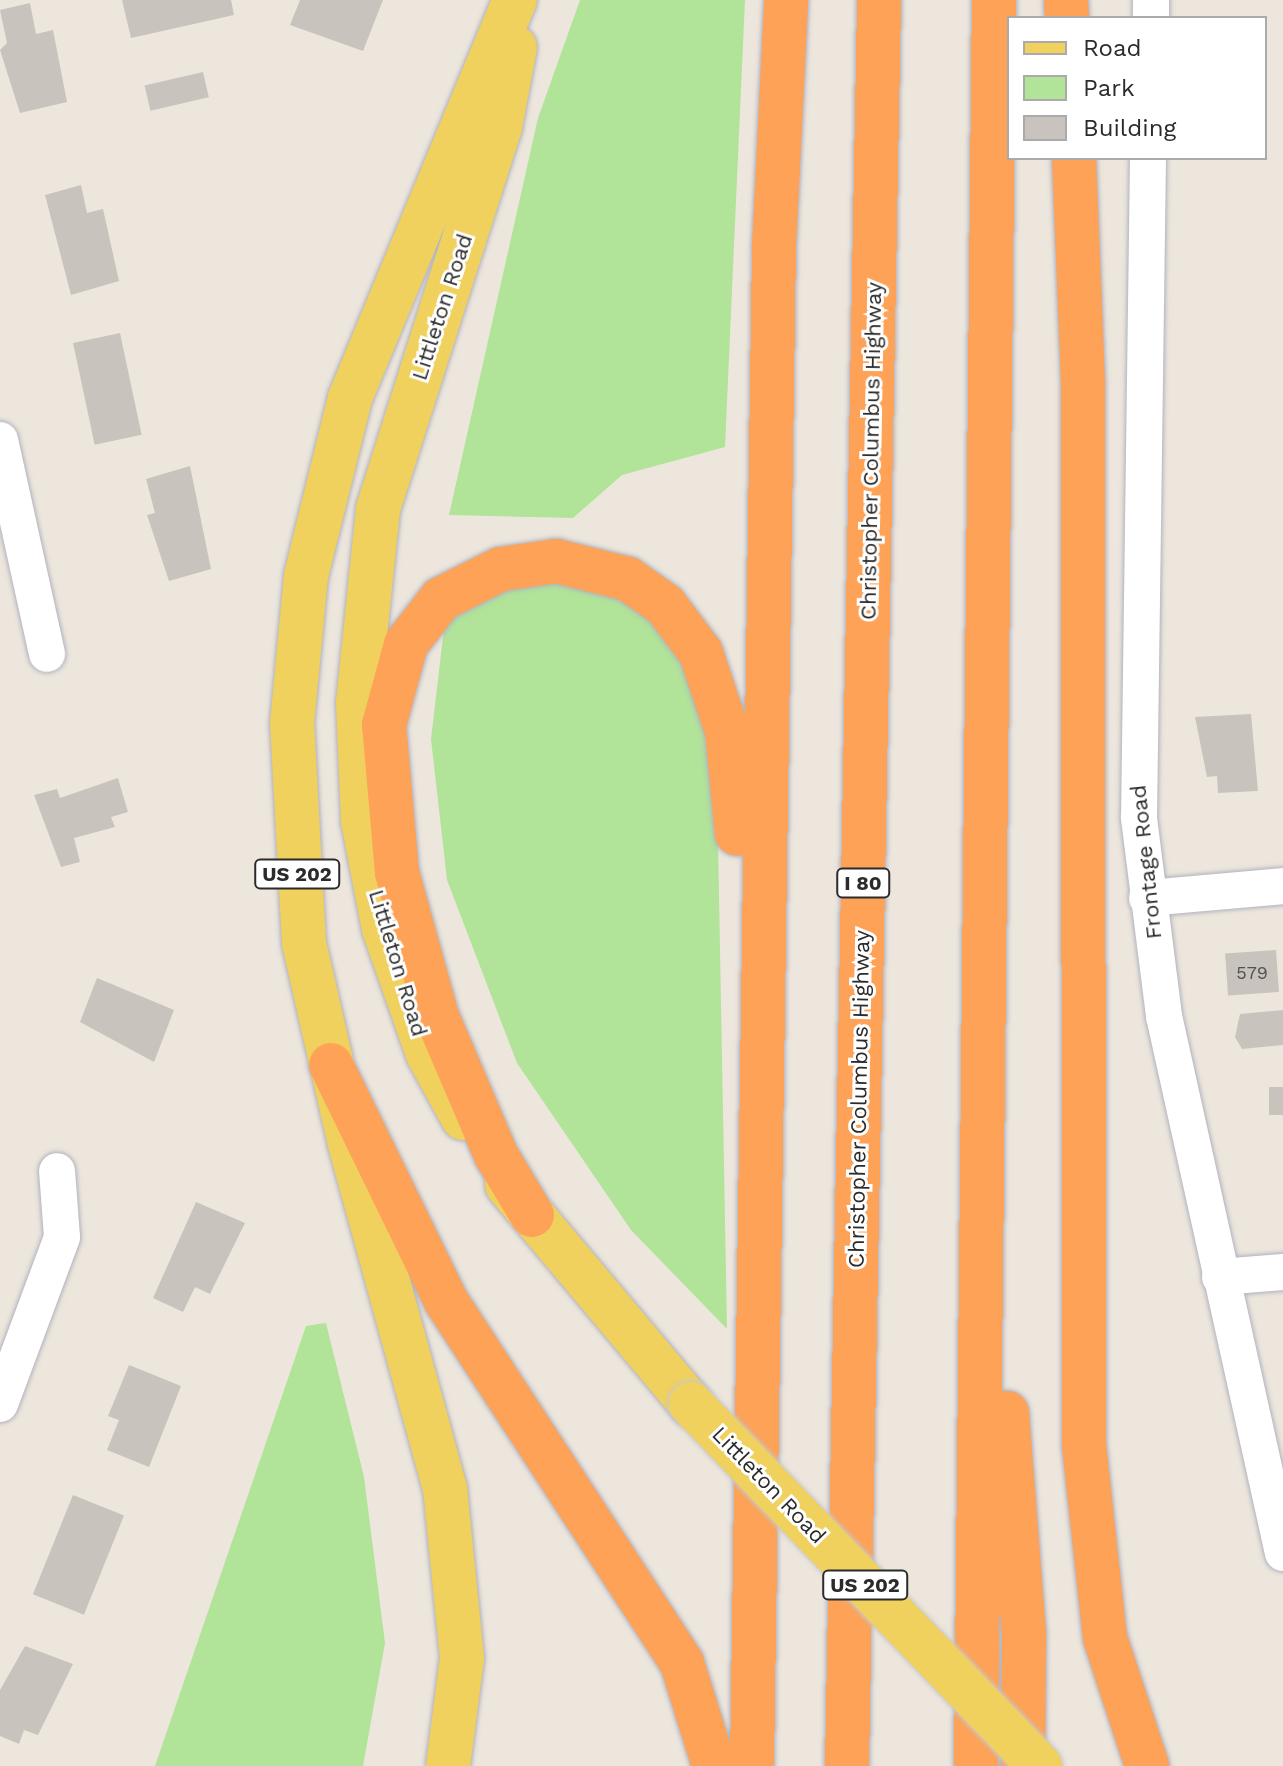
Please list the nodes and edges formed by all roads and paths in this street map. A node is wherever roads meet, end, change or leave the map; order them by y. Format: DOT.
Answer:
graph roads {
  1 [pos="515,0"];
  2 [pos="524,0"];
  3 [pos="786,0"];
  4 [pos="879,0"];
  5 [pos="994,0"];
  6 [pos="1074,160"];
  7 [pos="1148,160"];
  8 [pos="0,440"];
  9 [pos="47,654"];
  10 [pos="1283,886"];
  11 [pos="1147,898"];
  12 [pos="331,1065"];
  13 [pos="986,1136"];
  14 [pos="57,1171"];
  15 [pos="532,1215"];
  16 [pos="1283,1272"];
  17 [pos="1220,1277"];
  18 [pos="758,1355"];
  19 [pos="0,1404"];
  20 [pos="1283,1553"];
  21 [pos="448,1766"];
  22 [pos="714,1766"];
  23 [pos="752,1766"];
  24 [pos="847,1766"];
  25 [pos="976,1766"];
  26 [pos="1023,1766"];
  27 [pos="1040,1766"];
  28 [pos="1147,1766"];
  1 -- 12 [label="main road, Littleton Road / US 202"];
  2 -- 15 [label="main road, Littleton Road / US 202"];
  3 -- 18 [label="highway"];
  4 -- 24 [label="highway, Christopher Columbus Highway / I 80"];
  5 -- 13 [label="highway"];
  6 -- 28 [label="highway"];
  7 -- 11 [label="street, Frontage Road"];
  8 -- 9 [label="street"];
  10 -- 11 [label="street"];
  11 -- 17 [label="street, Frontage Road"];
  12 -- 21 [label="main road, Littleton Road / US 202"];
  12 -- 22 [label="highway"];
  13 -- 25 [label="highway"];
  13 -- 26 [label="highway"];
  14 -- 19 [label="street"];
  15 -- 18 [label="highway"];
  15 -- 27 [label="main road, Littleton Road / US 202, bridge"];
  16 -- 17 [label="street"];
  17 -- 20 [label="street, Frontage Road"];
  18 -- 23 [label="highway"];
}
